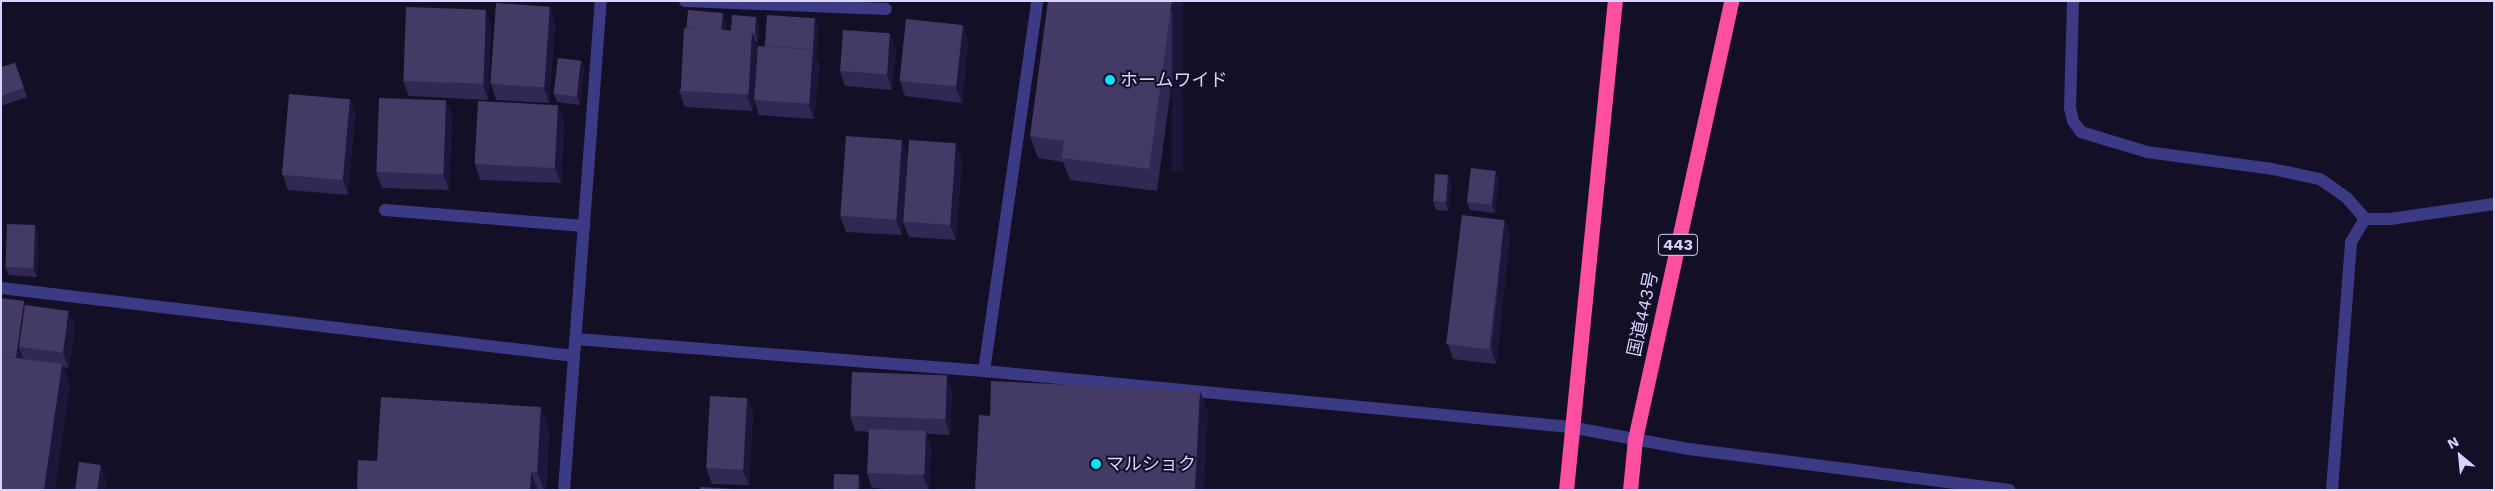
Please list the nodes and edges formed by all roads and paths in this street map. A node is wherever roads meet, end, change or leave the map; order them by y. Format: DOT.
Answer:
graph roads {
  1 [pos="601,1"];
  2 [pos="685,1"];
  3 [pos="1037,1"];
  4 [pos="1615,1"];
  5 [pos="1731,1"];
  6 [pos="2072,1"];
  7 [pos="886,9"];
  8 [pos="2494,204"];
  9 [pos="385,210"];
  10 [pos="2365,219"];
  11 [pos="584,226"];
  12 [pos="1,288"];
  13 [pos="576,339"];
  14 [pos="574,356"];
  15 [pos="984,371"];
  16 [pos="1570,428"];
  17 [pos="1635,439"];
  18 [pos="564,490"];
  19 [pos="1566,490"];
  20 [pos="1630,490"];
  21 [pos="2009,490"];
  22 [pos="2332,490"];
  1 -- 11 [label="street"];
  2 -- 7 [label="street"];
  3 -- 15 [label="street"];
  4 -- 16 [label="highway"];
  5 -- 17 [label="highway, 国道443号 / 443"];
  6 -- 10 [label="street"];
  8 -- 10 [label="street"];
  9 -- 11 [label="street"];
  10 -- 22 [label="street"];
  11 -- 13 [label="street"];
  12 -- 14 [label="street"];
  13 -- 14 [label="street"];
  13 -- 15 [label="street"];
  14 -- 18 [label="street"];
  15 -- 16 [label="street"];
  16 -- 17 [label="street"];
  16 -- 19 [label="highway"];
  17 -- 20 [label="highway, 国道443号 / 443"];
  17 -- 21 [label="street"];
}
